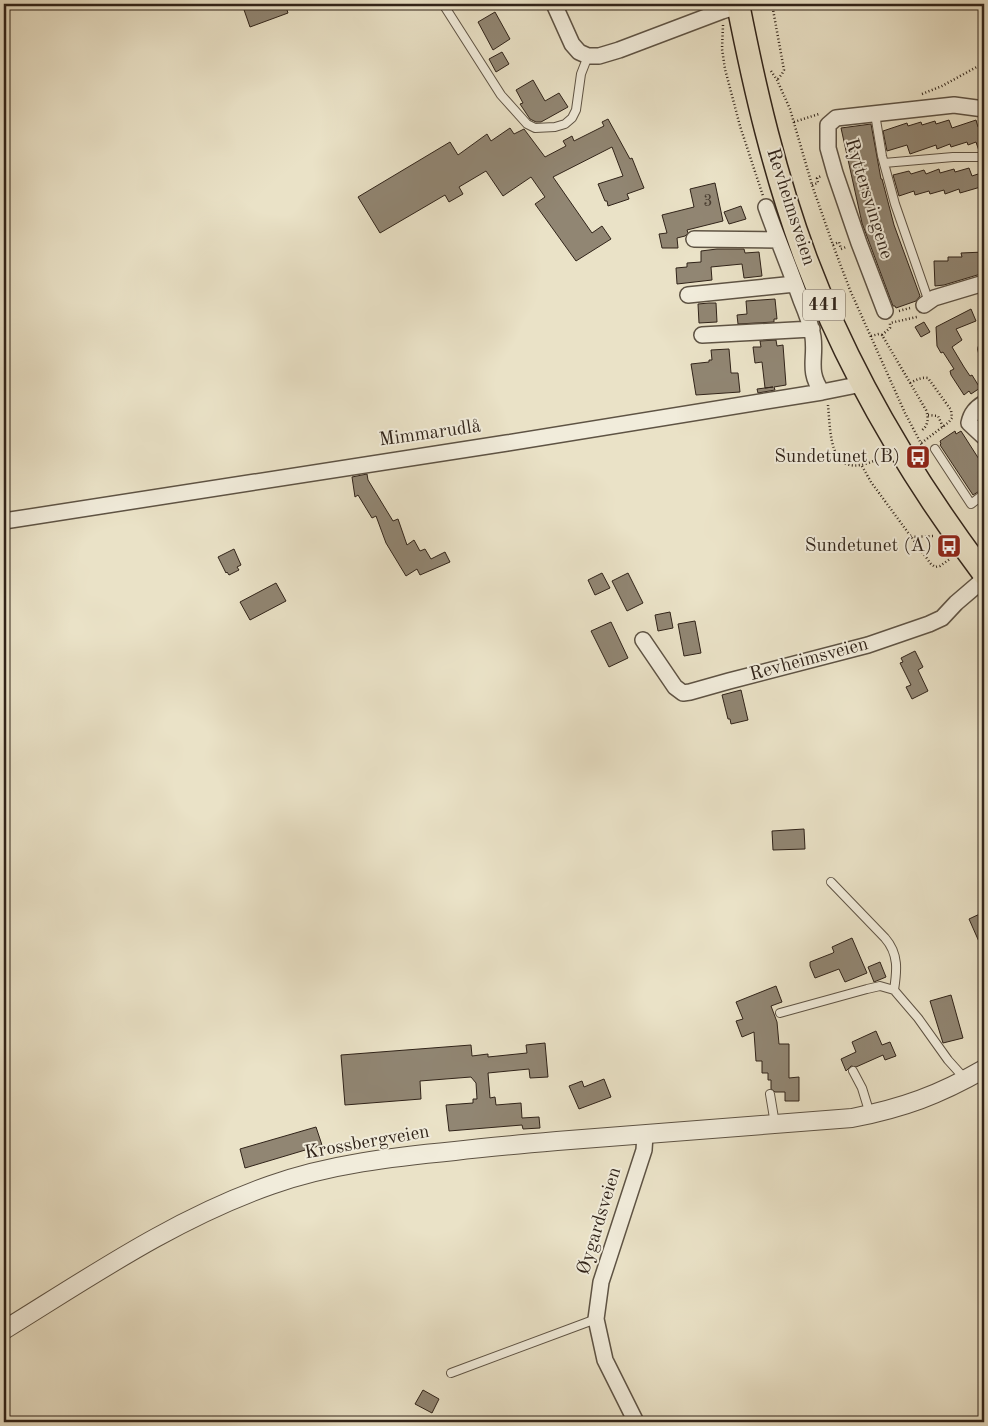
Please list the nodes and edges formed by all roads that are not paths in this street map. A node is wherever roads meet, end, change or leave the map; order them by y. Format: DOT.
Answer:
graph roads {
  1 [pos="443,4"];
  2 [pos="554,4"];
  3 [pos="732,7"];
  4 [pos="588,56"];
  5 [pos="984,109"];
  6 [pos="875,114"];
  7 [pos="984,157"];
  8 [pos="884,163"];
  9 [pos="766,207"];
  10 [pos="694,239"];
  11 [pos="778,240"];
  12 [pos="796,284"];
  13 [pos="984,284"];
  14 [pos="688,295"];
  15 [pos="926,303"];
  16 [pos="885,312"];
  17 [pos="812,329"];
  18 [pos="702,336"];
  19 [pos="862,384"];
  20 [pos="825,396"];
  21 [pos="984,403"];
  22 [pos="984,438"];
  23 [pos="935,449"];
  24 [pos="984,494"];
  25 [pos="4,520"];
  26 [pos="984,574"];
  27 [pos="984,579"];
  28 [pos="643,640"];
  29 [pos="831,882"];
  30 [pos="894,990"];
  31 [pos="780,1013"];
  32 [pos="984,1069"];
  33 [pos="853,1071"];
  34 [pos="966,1080"];
  35 [pos="770,1094"];
  36 [pos="870,1114"];
  37 [pos="775,1124"];
  38 [pos="645,1135"];
  39 [pos="596,1319"];
  40 [pos="4,1330"];
  41 [pos="451,1373"];
  42 [pos="636,1422"];
  1 -- 4 [label="lane"];
  2 -- 4 [label="street"];
  3 -- 4 [label="street"];
  3 -- 19 [label="main road, Revheimsveien / 441"];
  5 -- 6 [label="street, Ryttersvingene"];
  6 -- 8 [label="lane"];
  6 -- 16 [label="street, Ryttersvingene"];
  7 -- 8 [label="lane"];
  8 -- 15 [label="lane"];
  9 -- 11 [label="street, Revheimsveien"];
  10 -- 11 [label="street"];
  11 -- 12 [label="street, Revheimsveien"];
  12 -- 14 [label="street"];
  12 -- 17 [label="street, Revheimsveien"];
  13 -- 15 [label="street"];
  17 -- 18 [label="street"];
  17 -- 20 [label="street, Revheimsveien"];
  19 -- 20 [label="street, Mimmarudlå"];
  19 -- 26 [label="main road, Revheimsveien / 441"];
  20 -- 25 [label="street, Mimmarudlå"];
  21 -- 22 [label="street"];
  23 -- 24 [label="lane"];
  27 -- 28 [label="street, Revheimsveien"];
  29 -- 30 [label="lane"];
  30 -- 31 [label="lane"];
  30 -- 34 [label="lane"];
  32 -- 34 [label="street, Krossbergveien"];
  33 -- 36 [label="lane"];
  34 -- 36 [label="street, Krossbergveien"];
  35 -- 37 [label="lane"];
  36 -- 37 [label="street, Krossbergveien"];
  37 -- 38 [label="street, Krossbergveien"];
  38 -- 39 [label="street, Øygardsveien"];
  38 -- 40 [label="street, Krossbergveien"];
  39 -- 41 [label="lane"];
  39 -- 42 [label="street, Øygardsveien"];
}
